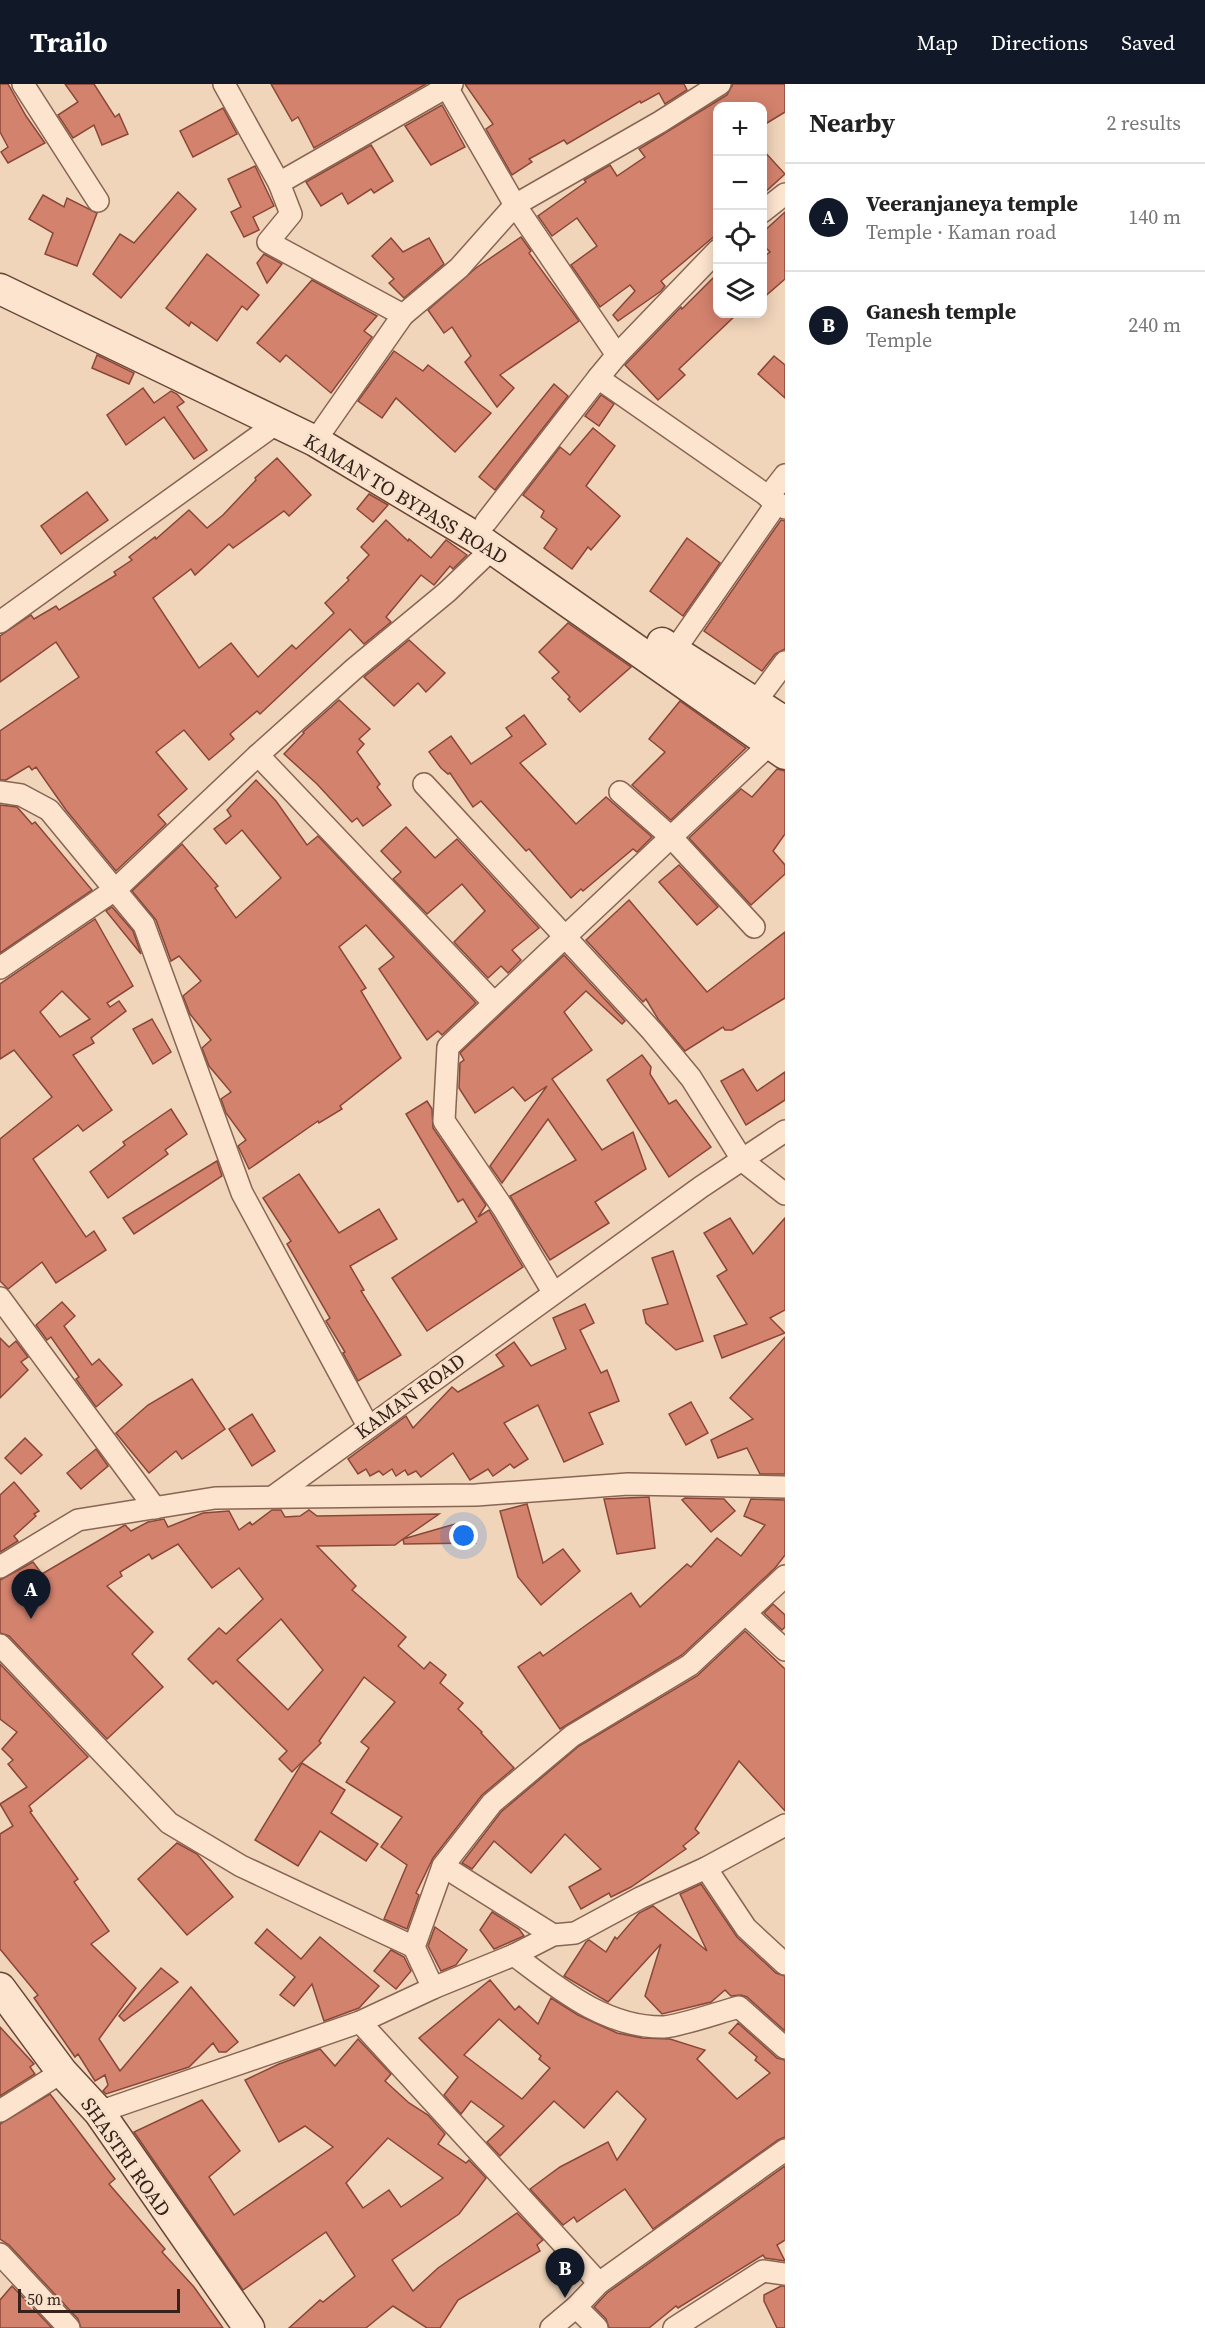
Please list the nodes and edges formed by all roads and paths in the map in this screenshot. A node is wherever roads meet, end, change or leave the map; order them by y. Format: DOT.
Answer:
graph roads {
  1 [pos="23,84"];
  2 [pos="224,84"];
  3 [pos="720,84"];
  4 [pos="448,85"];
  5 [pos="279,183"];
  6 [pos="785,194"];
  7 [pos="98,201"];
  8 [pos="515,205"];
  9 [pos="765,210"];
  10 [pos="713,254"];
  11 [pos="0,268"];
  12 [pos="0,289"];
  13 [pos="403,315"];
  14 [pos="617,355"];
  15 [pos="598,378"];
  16 [pos="277,423"];
  17 [pos="319,434"];
  18 [pos="785,475"];
  19 [pos="777,503"];
  20 [pos="489,536"];
  21 [pos="0,622"];
  22 [pos="668,659"];
  23 [pos="785,662"];
  24 [pos="747,713"];
  25 [pos="780,740"];
  26 [pos="258,754"];
  27 [pos="424,784"];
  28 [pos="0,792"];
  29 [pos="620,792"];
  30 [pos="672,838"];
  31 [pos="116,889"];
  32 [pos="754,927"];
  33 [pos="566,937"];
  34 [pos="0,968"];
  35 [pos="494,1003"];
  36 [pos="785,1131"];
  37 [pos="743,1161"];
  38 [pos="785,1194"];
  39 [pos="553,1292"];
  40 [pos="0,1298"];
  41 [pos="368,1426"];
  42 [pos="785,1487"];
  43 [pos="274,1496"];
  44 [pos="155,1508"];
  45 [pos="0,1567"];
  46 [pos="785,1576"];
  47 [pos="746,1614"];
  48 [pos="0,1645"];
  49 [pos="785,1650"];
  50 [pos="785,1825"];
  51 [pos="443,1866"];
  52 [pos="706,1868"];
  53 [pos="553,1935"];
  54 [pos="414,1947"];
  55 [pos="514,1955"];
  56 [pos="785,1964"];
  57 [pos="0,1988"];
  58 [pos="433,1988"];
  59 [pos="360,2022"];
  60 [pos="785,2048"];
  61 [pos="62,2072"];
  62 [pos="0,2111"];
  63 [pos="99,2112"];
  64 [pos="785,2150"];
  65 [pos="0,2254"];
  66 [pos="785,2274"];
  67 [pos="599,2283"];
  68 [pos="576,2307"];
  69 [pos="69,2328"];
  70 [pos="249,2328"];
  71 [pos="551,2328"];
  72 [pos="597,2328"];
  73 [pos="674,2328"];
  1 -- 7 [label="street"];
  2 -- 5 [label="street"];
  3 -- 8 [label="street"];
  4 -- 5 [label="street"];
  4 -- 8 [label="street"];
  5 -- 13 [label="street"];
  6 -- 9 [label="street"];
  8 -- 13 [label="street"];
  8 -- 14 [label="street"];
  10 -- 14 [label="street"];
  11 -- 17 [label="street, KAMAN TO BYPASS ROAD"];
  12 -- 16 [label="street, KAMAN TO BYPASS ROAD"];
  13 -- 17 [label="street"];
  14 -- 15 [label="street"];
  15 -- 19 [label="street"];
  15 -- 20 [label="street"];
  16 -- 17 [label="street, KAMAN TO BYPASS ROAD"];
  16 -- 21 [label="street"];
  17 -- 20 [label="street, KAMAN TO BYPASS ROAD"];
  18 -- 19 [label="street"];
  19 -- 22 [label="street"];
  20 -- 22 [label="street, KAMAN TO BYPASS ROAD"];
  20 -- 26 [label="street"];
  22 -- 24 [label="street, KAMAN TO BYPASS ROAD"];
  23 -- 24 [label="street"];
  24 -- 25 [label="street, KAMAN TO BYPASS ROAD"];
  25 -- 30 [label="street"];
  26 -- 31 [label="street"];
  26 -- 35 [label="street"];
  27 -- 33 [label="street"];
  28 -- 31 [label="street"];
  29 -- 30 [label="street"];
  30 -- 32 [label="street"];
  30 -- 33 [label="street"];
  31 -- 34 [label="street"];
  31 -- 41 [label="street"];
  33 -- 35 [label="street"];
  33 -- 37 [label="street"];
  35 -- 39 [label="street"];
  36 -- 37 [label="street, KAMAN ROAD"];
  37 -- 38 [label="street"];
  37 -- 39 [label="street, KAMAN ROAD"];
  39 -- 41 [label="street, KAMAN ROAD"];
  40 -- 44 [label="street"];
  41 -- 43 [label="street, KAMAN ROAD"];
  42 -- 43 [label="street"];
  43 -- 44 [label="street"];
  44 -- 45 [label="street"];
  46 -- 47 [label="street"];
  47 -- 49 [label="street"];
  47 -- 51 [label="street"];
  48 -- 54 [label="street"];
  50 -- 52 [label="street"];
  51 -- 53 [label="street"];
  51 -- 54 [label="street"];
  52 -- 53 [label="street"];
  52 -- 56 [label="street"];
  53 -- 55 [label="street"];
  54 -- 58 [label="street"];
  55 -- 58 [label="street"];
  55 -- 60 [label="street"];
  57 -- 61 [label="street, SHASTRI ROAD"];
  58 -- 59 [label="street"];
  59 -- 63 [label="street"];
  59 -- 67 [label="street"];
  61 -- 62 [label="street"];
  61 -- 63 [label="street, SHASTRI ROAD"];
  63 -- 70 [label="street, SHASTRI ROAD"];
  64 -- 67 [label="street"];
  65 -- 69 [label="street"];
  66 -- 73 [label="street"];
  67 -- 68 [label="street"];
  68 -- 71 [label="street"];
  68 -- 72 [label="street"];
}
